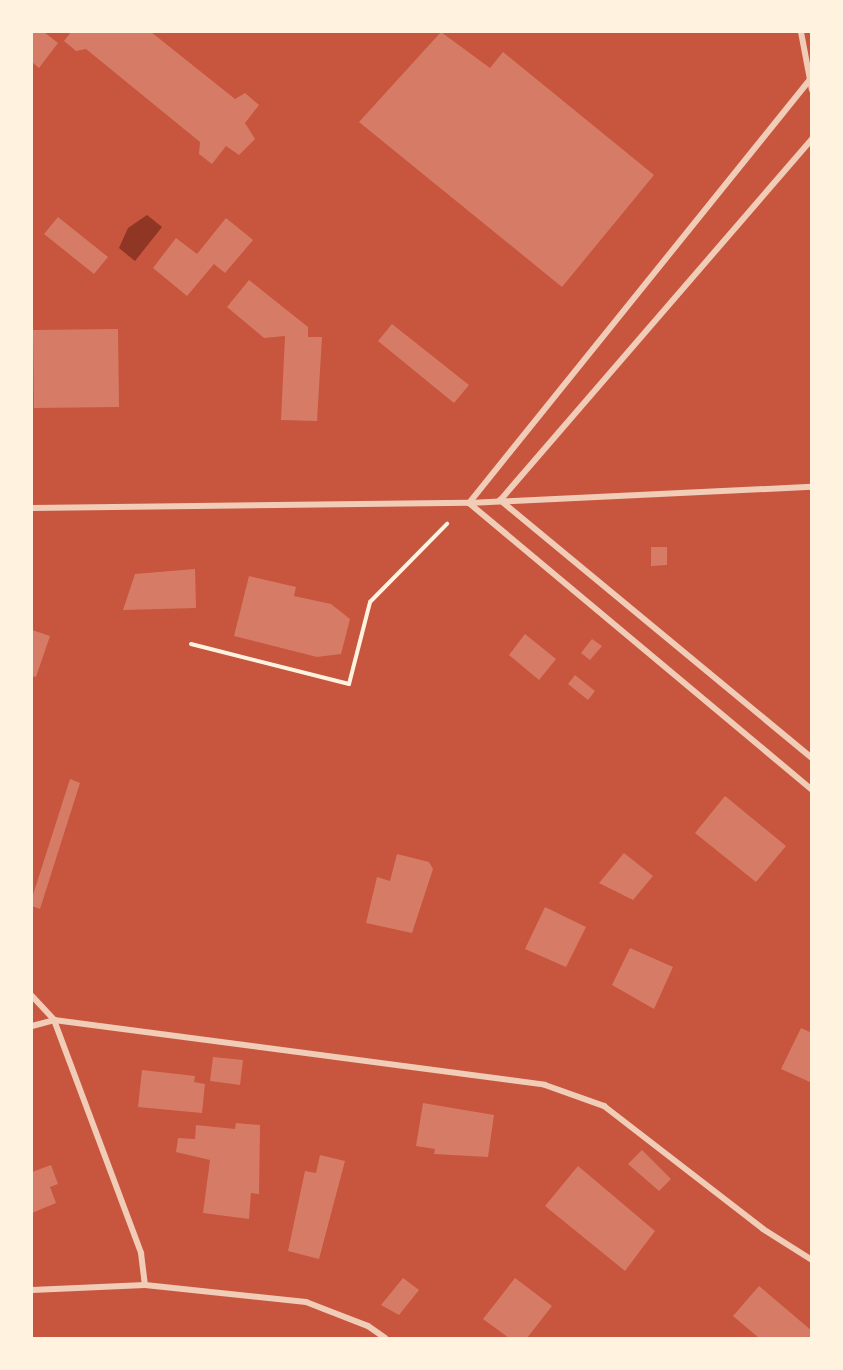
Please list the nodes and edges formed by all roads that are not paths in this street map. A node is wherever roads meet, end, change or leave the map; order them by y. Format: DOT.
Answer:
graph roads {
  1 [pos="801,32"];
  2 [pos="810,76"];
  3 [pos="812,90"];
  4 [pos="812,139"];
  5 [pos="812,487"];
  6 [pos="500,500"];
  7 [pos="469,502"];
  8 [pos="32,508"];
  9 [pos="812,758"];
  10 [pos="812,790"];
  11 [pos="32,996"];
  12 [pos="54,1020"];
  13 [pos="32,1026"];
  14 [pos="812,1260"];
  15 [pos="145,1285"];
  16 [pos="32,1290"];
  17 [pos="385,1338"];
  1 -- 2 [label="street"];
  2 -- 3 [label="street"];
  2 -- 7 [label="street"];
  4 -- 6 [label="street"];
  5 -- 6 [label="street"];
  6 -- 7 [label="street"];
  6 -- 9 [label="street"];
  7 -- 8 [label="street"];
  7 -- 10 [label="street"];
  11 -- 12 [label="street"];
  12 -- 13 [label="street"];
  12 -- 14 [label="street"];
  12 -- 15 [label="street"];
  15 -- 16 [label="street"];
  15 -- 17 [label="street"];
}
